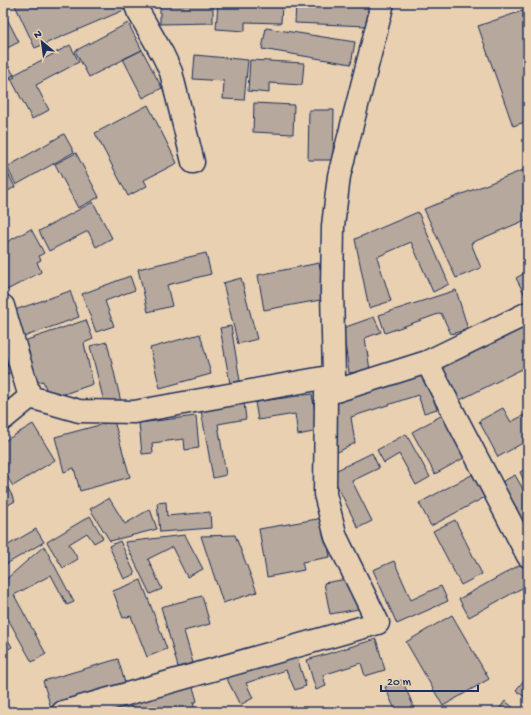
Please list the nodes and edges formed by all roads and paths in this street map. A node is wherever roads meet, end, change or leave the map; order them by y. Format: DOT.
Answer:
graph roads {
  1 [pos="135,3"];
  2 [pos="383,3"];
  3 [pos="193,162"];
  4 [pos="3,306"];
  5 [pos="528,312"];
  6 [pos="427,362"];
  7 [pos="330,385"];
  8 [pos="30,397"];
  9 [pos="3,419"];
  10 [pos="528,556"];
  11 [pos="63,712"];
  1 -- 3 [label="street"];
  2 -- 7 [label="street"];
  4 -- 8 [label="street"];
  5 -- 6 [label="street"];
  6 -- 7 [label="street"];
  6 -- 10 [label="street"];
  7 -- 8 [label="street"];
  7 -- 11 [label="street"];
  8 -- 9 [label="street"];
}
